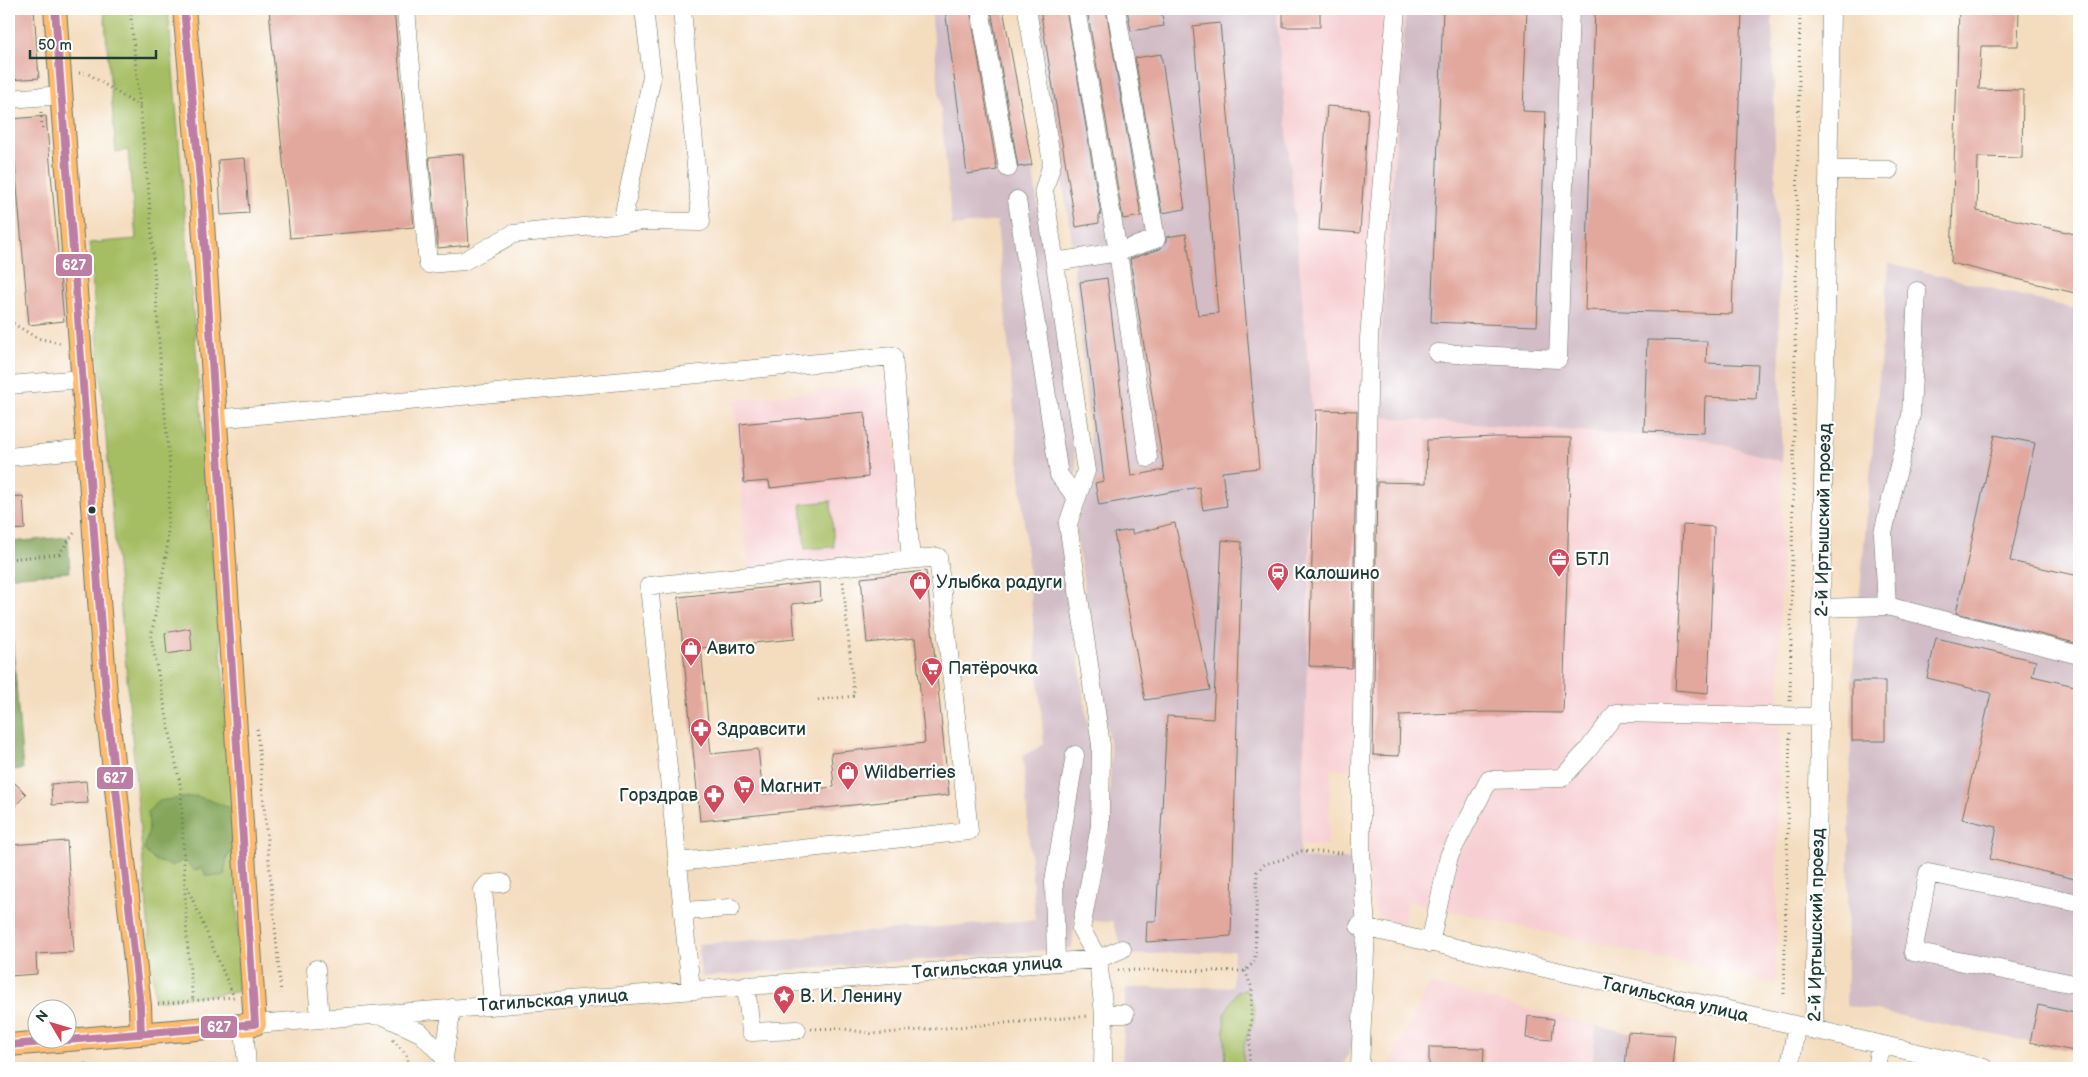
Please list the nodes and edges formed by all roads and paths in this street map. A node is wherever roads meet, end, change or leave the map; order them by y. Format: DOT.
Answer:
graph roads {
  1 [pos="47,9"];
  2 [pos="55,9"];
  3 [pos="130,9"];
  4 [pos="184,9"];
  5 [pos="406,9"];
  6 [pos="644,9"];
  7 [pos="682,9"];
  8 [pos="980,9"];
  9 [pos="1027,9"];
  10 [pos="1076,9"];
  11 [pos="1116,9"];
  12 [pos="1396,9"];
  13 [pos="1570,9"];
  14 [pos="1800,9"];
  15 [pos="1831,9"];
  16 [pos="60,73"];
  17 [pos="59,96"];
  18 [pos="9,99"];
  19 [pos="141,107"];
  20 [pos="1008,168"];
  21 [pos="1828,170"];
  22 [pos="1889,170"];
  23 [pos="1017,200"];
  24 [pos="622,223"];
  25 [pos="1118,252"];
  26 [pos="1055,262"];
  27 [pos="1917,291"];
  28 [pos="9,321"];
  29 [pos="61,343"];
  30 [pos="1437,353"];
  31 [pos="82,379"];
  32 [pos="9,385"];
  33 [pos="216,419"];
  34 [pos="86,449"];
  35 [pos="9,457"];
  36 [pos="1148,458"];
  37 [pos="1076,498"];
  38 [pos="78,529"];
  39 [pos="9,559"];
  40 [pos="911,560"];
  41 [pos="843,580"];
  42 [pos="1887,606"];
  43 [pos="1821,608"];
  44 [pos="2079,655"];
  45 [pos="818,700"];
  46 [pos="1790,716"];
  47 [pos="1819,717"];
  48 [pos="1075,755"];
  49 [pos="1361,854"];
  50 [pos="679,862"];
  51 [pos="185,882"];
  52 [pos="502,883"];
  53 [pos="2079,903"];
  54 [pos="731,908"];
  55 [pos="684,911"];
  56 [pos="1362,927"];
  57 [pos="1430,942"];
  58 [pos="1122,949"];
  59 [pos="1098,959"];
  60 [pos="1056,962"];
  61 [pos="316,969"];
  62 [pos="1245,971"];
  63 [pos="2079,984"];
  64 [pos="746,985"];
  65 [pos="691,990"];
  66 [pos="1784,994"];
  67 [pos="192,1001"];
  68 [pos="155,1004"];
  69 [pos="493,1004"];
  70 [pos="452,1008"];
  71 [pos="379,1014"];
  72 [pos="1104,1014"];
  73 [pos="1124,1014"];
  74 [pos="320,1019"];
  75 [pos="250,1024"];
  76 [pos="1796,1027"];
  77 [pos="798,1030"];
  78 [pos="1814,1031"];
  79 [pos="141,1034"];
  80 [pos="391,1039"];
  81 [pos="9,1045"];
  82 [pos="1880,1045"];
  83 [pos="85,1062"];
  84 [pos="445,1063"];
  85 [pos="247,1065"];
  86 [pos="201,1067"];
  87 [pos="86,1068"];
  88 [pos="184,1068"];
  89 [pos="410,1068"];
  90 [pos="1103,1068"];
  91 [pos="1249,1068"];
  92 [pos="1360,1068"];
  93 [pos="1790,1068"];
  94 [pos="1876,1068"];
  95 [pos="1984,1068"];
  1 -- 17 [label="street"];
  2 -- 16 [label="main road"];
  3 -- 19 [label="path"];
  4 -- 33 [label="main road"];
  5 -- 24 [label="street"];
  6 -- 24 [label="street"];
  7 -- 24 [label="street"];
  8 -- 20 [label="street"];
  9 -- 26 [label="street"];
  10 -- 25 [label="street"];
  11 -- 25 [label="street"];
  12 -- 49 [label="street"];
  13 -- 30 [label="street"];
  14 -- 46 [label="path"];
  15 -- 21 [label="street, 2-й Иртышский проезд"];
  16 -- 17 [label="main road"];
  16 -- 19 [label="path"];
  17 -- 18 [label="street"];
  17 -- 31 [label="main road"];
  19 -- 51 [label="path"];
  21 -- 22 [label="street"];
  21 -- 43 [label="street, 2-й Иртышский проезд"];
  23 -- 37 [label="street"];
  25 -- 26 [label="street"];
  25 -- 36 [label="street"];
  26 -- 37 [label="street"];
  27 -- 42 [label="street"];
  28 -- 29 [label="path"];
  31 -- 32 [label="street"];
  31 -- 34 [label="main road"];
  33 -- 40 [label="street"];
  33 -- 75 [label="main road"];
  34 -- 35 [label="street"];
  34 -- 79 [label="main road"];
  37 -- 59 [label="street"];
  38 -- 39 [label="path"];
  40 -- 50 [label="street"];
  40 -- 50 [label="street"];
  41 -- 45 [label="path"];
  42 -- 43 [label="street"];
  42 -- 44 [label="street"];
  43 -- 47 [label="street, 2-й Иртышский проезд"];
  46 -- 47 [label="street"];
  46 -- 57 [label="street"];
  46 -- 66 [label="path"];
  47 -- 78 [label="street, 2-й Иртышский проезд"];
  48 -- 60 [label="street"];
  49 -- 56 [label="street"];
  49 -- 62 [label="path"];
  50 -- 55 [label="street"];
  51 -- 67 [label="path"];
  51 -- 67 [label="path"];
  52 -- 69 [label="street"];
  53 -- 63 [label="street"];
  54 -- 55 [label="street"];
  55 -- 65 [label="street"];
  56 -- 57 [label="street, Тагильская улица"];
  56 -- 92 [label="street"];
  57 -- 76 [label="street, Тагильская улица"];
  58 -- 59 [label="street, Тагильская улица"];
  59 -- 60 [label="street, Тагильская улица"];
  59 -- 62 [label="path"];
  59 -- 72 [label="street"];
  60 -- 64 [label="street, Тагильская улица"];
  61 -- 74 [label="street"];
  62 -- 91 [label="path"];
  64 -- 65 [label="street, Тагильская улица"];
  64 -- 77 [label="street"];
  65 -- 69 [label="street, Тагильская улица"];
  67 -- 68 [label="path"];
  69 -- 70 [label="street, Тагильская улица"];
  70 -- 71 [label="street, Тагильская улица"];
  70 -- 84 [label="street"];
  71 -- 74 [label="street, Тагильская улица"];
  71 -- 84 [label="street"];
  72 -- 73 [label="street"];
  72 -- 77 [label="path"];
  72 -- 90 [label="street"];
  74 -- 75 [label="street, Тагильская улица"];
  75 -- 79 [label="main road, Тагильская улица"];
  75 -- 85 [label="street"];
  76 -- 78 [label="street, Тагильская улица"];
  76 -- 93 [label="street"];
  78 -- 82 [label="street, Тагильская улица"];
  79 -- 81 [label="main road, Тагильская улица"];
  80 -- 89 [label="path"];
  82 -- 94 [label="street"];
  82 -- 95 [label="street, Тагильская улица"];
  83 -- 87 [label="path"];
  85 -- 86 [label="path"];
  86 -- 88 [label="path"];
}
